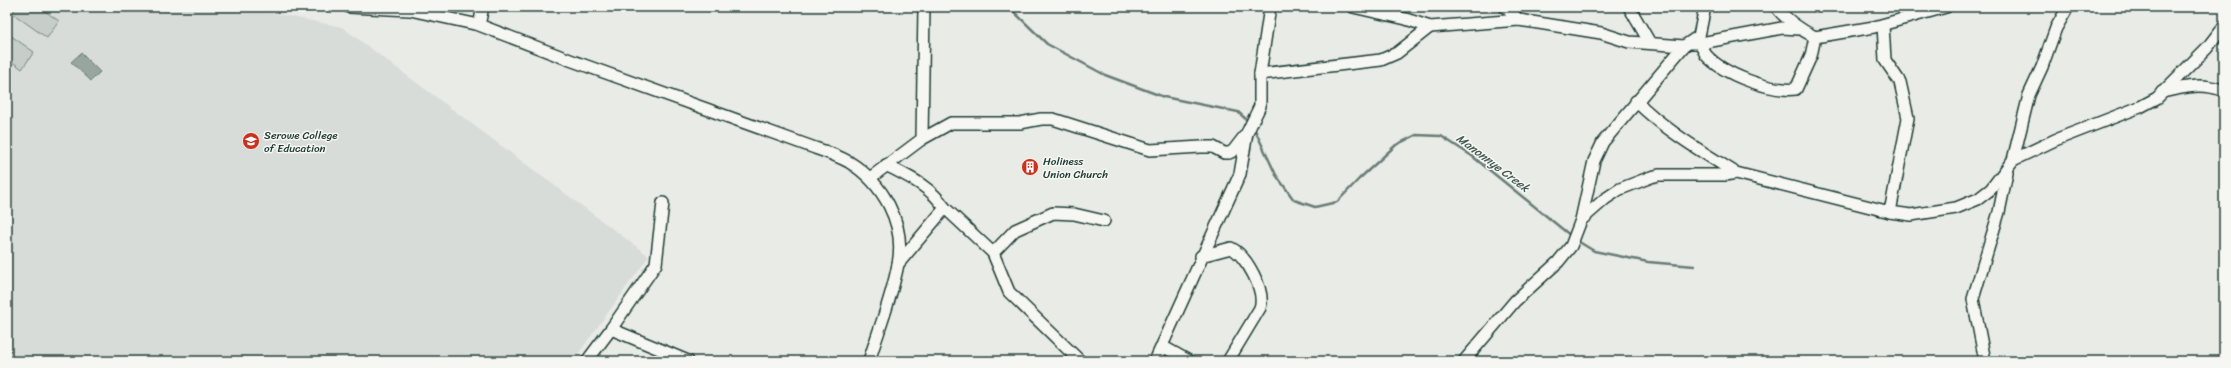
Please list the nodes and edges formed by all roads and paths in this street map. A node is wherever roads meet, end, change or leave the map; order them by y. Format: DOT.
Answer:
graph roads {
  1 [pos="349,7"];
  2 [pos="483,7"];
  3 [pos="924,7"];
  4 [pos="1270,7"];
  5 [pos="1353,7"];
  6 [pos="1505,7"];
  7 [pos="1628,7"];
  8 [pos="1705,7"];
  9 [pos="1776,7"];
  10 [pos="1946,7"];
  11 [pos="2068,7"];
  12 [pos="1519,20"];
  13 [pos="479,25"];
  14 [pos="1883,25"];
  15 [pos="2224,26"];
  16 [pos="1430,27"];
  17 [pos="1799,29"];
  18 [pos="1815,37"];
  19 [pos="1650,43"];
  20 [pos="1692,44"];
  21 [pos="1260,74"];
  22 [pos="2224,91"];
  23 [pos="2162,92"];
  24 [pos="1636,101"];
  25 [pos="1247,134"];
  26 [pos="922,139"];
  27 [pos="2010,164"];
  28 [pos="886,165"];
  29 [pos="1736,174"];
  30 [pos="870,178"];
  31 [pos="663,204"];
  32 [pos="945,208"];
  33 [pos="1890,212"];
  34 [pos="1581,220"];
  35 [pos="1104,222"];
  36 [pos="992,253"];
  37 [pos="1201,256"];
  38 [pos="898,264"];
  39 [pos="611,329"];
  40 [pos="1162,346"];
  41 [pos="587,361"];
  42 [pos="688,361"];
  43 [pos="869,361"];
  44 [pos="1080,361"];
  45 [pos="1155,361"];
  46 [pos="1189,361"];
  47 [pos="1228,361"];
  48 [pos="1464,361"];
  49 [pos="1985,361"];
  1 -- 13 [label="street"];
  2 -- 13 [label="street"];
  3 -- 26 [label="street"];
  4 -- 21 [label="street"];
  5 -- 16 [label="street"];
  6 -- 12 [label="street"];
  7 -- 19 [label="street"];
  8 -- 20 [label="street"];
  9 -- 17 [label="street"];
  10 -- 14 [label="street"];
  11 -- 27 [label="street"];
  12 -- 16 [label="street"];
  12 -- 19 [label="street"];
  13 -- 30 [label="street"];
  14 -- 18 [label="street"];
  14 -- 33 [label="street"];
  15 -- 23 [label="street"];
  16 -- 21 [label="street"];
  17 -- 18 [label="street"];
  17 -- 20 [label="street"];
  18 -- 20 [label="street"];
  19 -- 20 [label="street"];
  20 -- 24 [label="street"];
  21 -- 25 [label="street"];
  22 -- 23 [label="street"];
  23 -- 27 [label="street"];
  24 -- 29 [label="street"];
  24 -- 34 [label="street"];
  25 -- 26 [label="street"];
  25 -- 37 [label="street"];
  26 -- 28 [label="street"];
  27 -- 33 [label="street"];
  27 -- 49 [label="street"];
  28 -- 30 [label="street"];
  28 -- 32 [label="street"];
  29 -- 33 [label="street"];
  29 -- 34 [label="street"];
  30 -- 38 [label="street"];
  31 -- 39 [label="street"];
  32 -- 36 [label="street"];
  32 -- 38 [label="street"];
  34 -- 48 [label="street"];
  35 -- 36 [label="street"];
  36 -- 44 [label="street"];
  37 -- 40 [label="street"];
  37 -- 47 [label="street"];
  38 -- 43 [label="street"];
  39 -- 41 [label="street"];
  39 -- 42 [label="street"];
  40 -- 45 [label="street"];
  40 -- 46 [label="street"];
}
